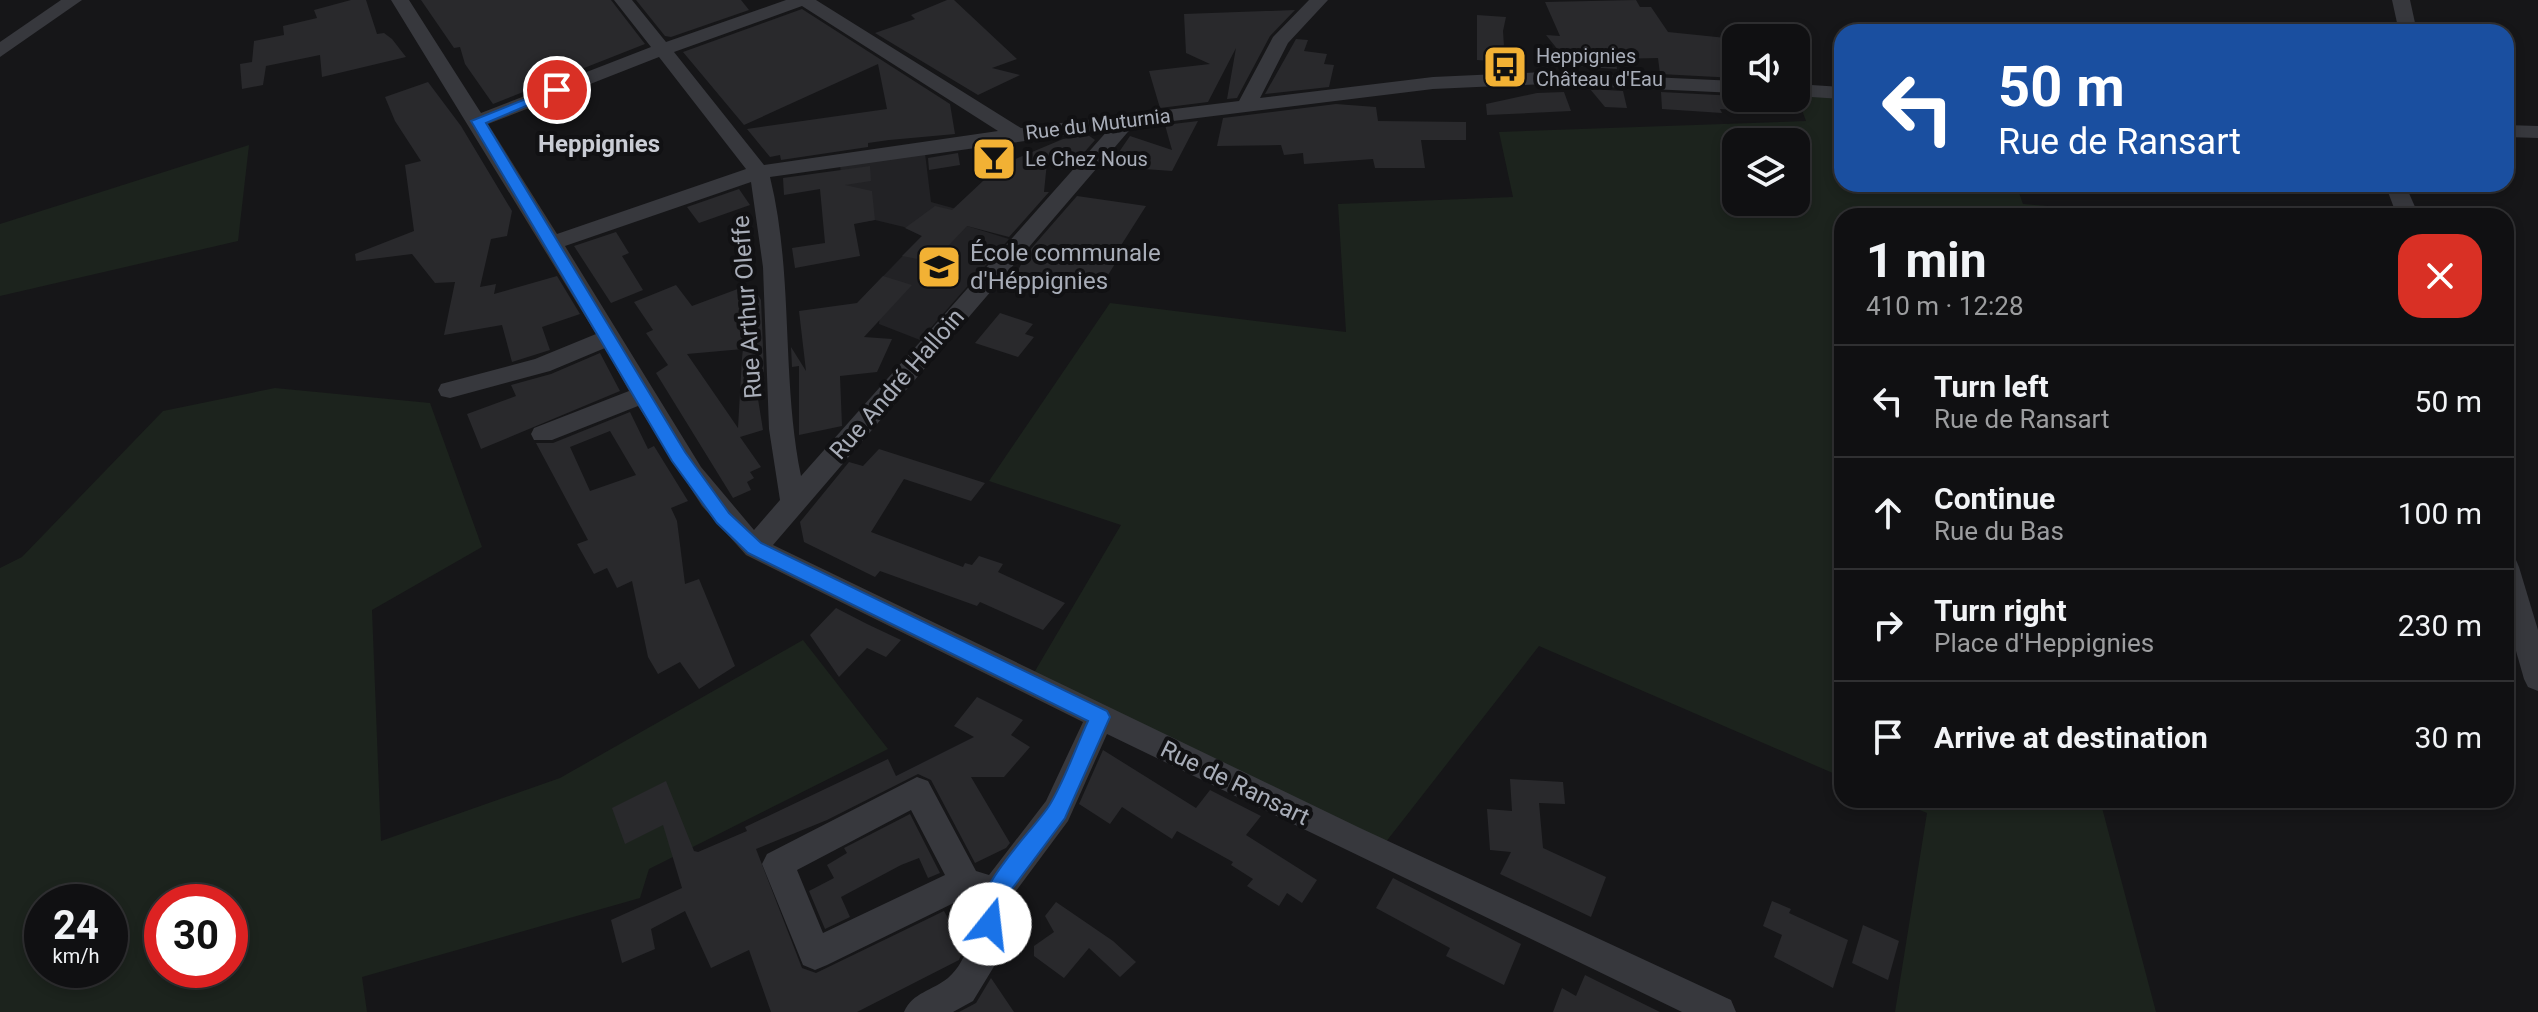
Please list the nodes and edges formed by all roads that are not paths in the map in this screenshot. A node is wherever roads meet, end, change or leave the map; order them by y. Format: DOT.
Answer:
graph roads {
  1 [pos="73,0"];
  2 [pos="400,0"];
  3 [pos="623,0"];
  4 [pos="804,0"];
  5 [pos="1319,0"];
  6 [pos="2401,0"];
  7 [pos="2406,24"];
  8 [pos="663,49"];
  9 [pos="0,51"];
  10 [pos="1722,86"];
  11 [pos="1810,91"];
  12 [pos="1834,92"];
  13 [pos="1247,105"];
  14 [pos="1127,120"];
  15 [pos="478,121"];
  16 [pos="2514,131"];
  17 [pos="2538,132"];
  18 [pos="1017,134"];
  19 [pos="759,172"];
  20 [pos="550,244"];
  21 [pos="610,337"];
  22 [pos="450,390"];
  23 [pos="642,395"];
  24 [pos="543,434"];
  25 [pos="793,502"];
  26 [pos="755,548"];
  27 [pos="2514,595"];
  28 [pos="2538,679"];
  29 [pos="1100,717"];
  30 [pos="965,881"];
  31 [pos="995,893"];
  32 [pos="921,1012"];
  33 [pos="1719,1012"];
  1 -- 9 [label="street"];
  2 -- 15 [label="street, Rue de Ransart"];
  3 -- 8 [label="street, Rue Arthur Oleffe"];
  4 -- 8 [label="street"];
  4 -- 18 [label="street"];
  5 -- 13 [label="street"];
  6 -- 7 [label="street"];
  8 -- 15 [label="street"];
  8 -- 19 [label="street, Rue Arthur Oleffe"];
  10 -- 13 [label="street, Rue du Muturnia"];
  11 -- 12 [label="street"];
  13 -- 14 [label="street, Rue du Muturnia"];
  14 -- 18 [label="street, Rue du Muturnia"];
  14 -- 25 [label="street, Rue André Halloin"];
  15 -- 20 [label="street, Rue de Ransart"];
  16 -- 17 [label="street"];
  18 -- 19 [label="street, Rue du Muturnia"];
  19 -- 20 [label="street, Rue du Muturnia"];
  19 -- 25 [label="street, Rue Arthur Oleffe"];
  20 -- 21 [label="street, Rue de Ransart"];
  21 -- 22 [label="street"];
  21 -- 23 [label="street, Rue de Ransart"];
  23 -- 24 [label="street"];
  23 -- 26 [label="street, Rue de Ransart"];
  25 -- 26 [label="street"];
  26 -- 29 [label="street, Rue de Ransart"];
  27 -- 28 [label="street"];
  29 -- 31 [label="street"];
  29 -- 33 [label="street, Rue de Ransart"];
  30 -- 30 [label="street"];
  30 -- 31 [label="street"];
  31 -- 32 [label="street"];
}
